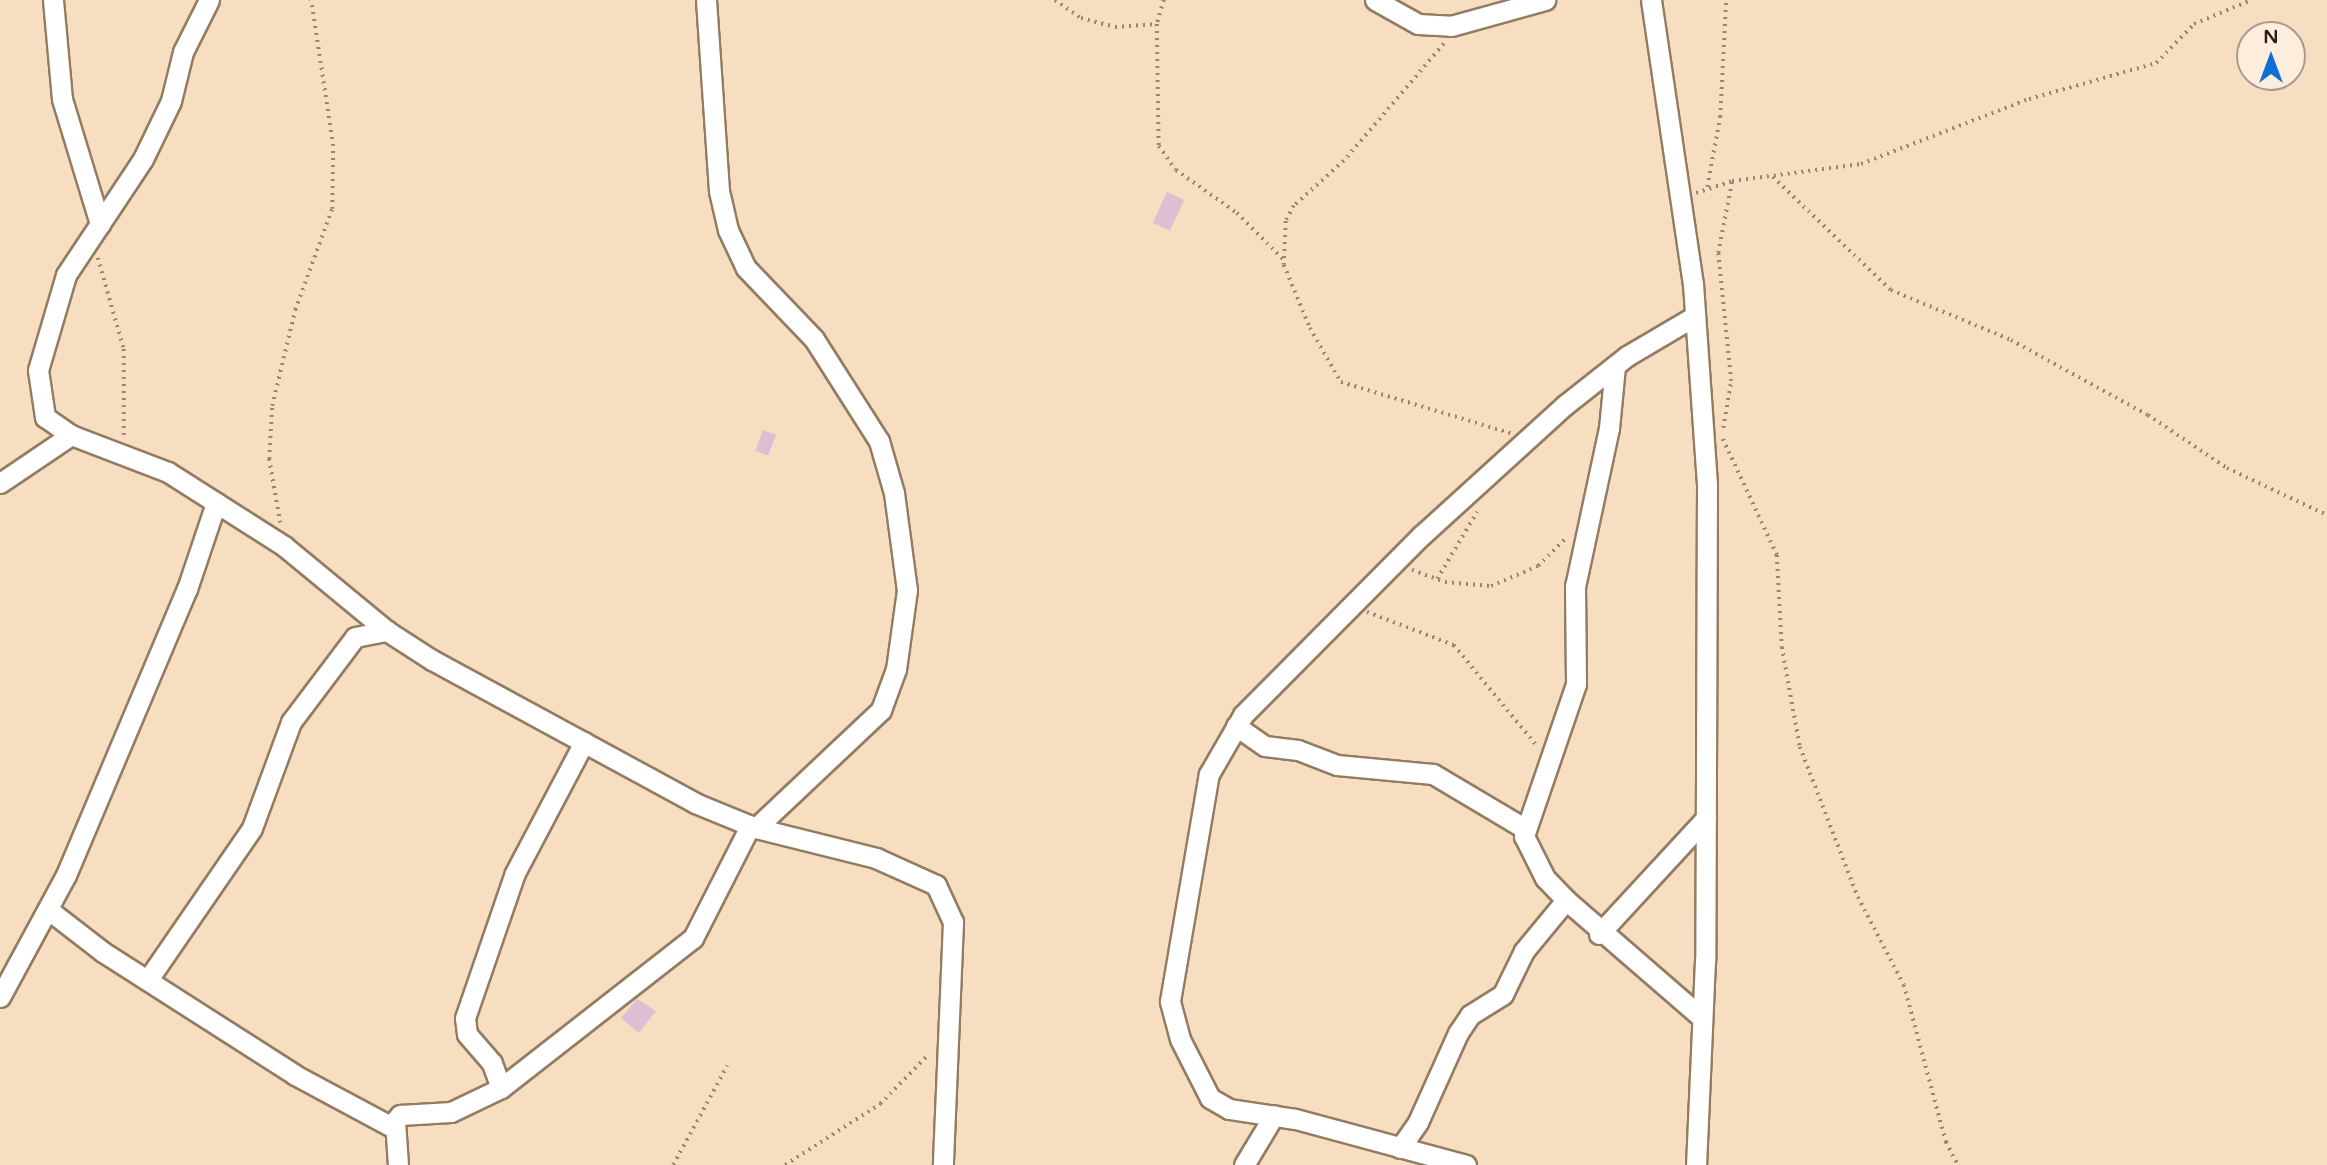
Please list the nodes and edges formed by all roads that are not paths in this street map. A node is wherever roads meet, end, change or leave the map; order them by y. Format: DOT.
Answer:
graph roads {
  1 [pos="53,0"];
  2 [pos="209,0"];
  3 [pos="706,0"];
  4 [pos="1375,0"];
  5 [pos="1545,0"];
  6 [pos="1651,0"];
  7 [pos="95,231"];
  8 [pos="1695,316"];
  9 [pos="1615,366"];
  10 [pos="71,435"];
  11 [pos="0,483"];
  12 [pos="216,503"];
  13 [pos="387,631"];
  14 [pos="1236,726"];
  15 [pos="584,742"];
  16 [pos="1706,818"];
  17 [pos="753,827"];
  18 [pos="1524,828"];
  19 [pos="1566,900"];
  20 [pos="50,911"];
  21 [pos="1600,934"];
  22 [pos="149,978"];
  23 [pos="0,997"];
  24 [pos="1702,1018"];
  25 [pos="500,1088"];
  26 [pos="1273,1115"];
  27 [pos="394,1128"];
  28 [pos="1400,1147"];
  29 [pos="398,1165"];
  30 [pos="943,1165"];
  31 [pos="1244,1165"];
  32 [pos="1466,1165"];
  33 [pos="1696,1165"];
  1 -- 7 [label="street"];
  2 -- 7 [label="street"];
  3 -- 17 [label="street"];
  4 -- 5 [label="street"];
  6 -- 8 [label="street"];
  7 -- 10 [label="street"];
  8 -- 9 [label="street"];
  8 -- 16 [label="street"];
  9 -- 14 [label="street"];
  9 -- 18 [label="street"];
  10 -- 11 [label="street"];
  10 -- 12 [label="street"];
  12 -- 13 [label="street"];
  12 -- 20 [label="street"];
  13 -- 15 [label="street"];
  13 -- 22 [label="street"];
  14 -- 18 [label="street"];
  14 -- 26 [label="street"];
  15 -- 17 [label="street"];
  15 -- 25 [label="street"];
  16 -- 21 [label="street"];
  16 -- 24 [label="street"];
  17 -- 25 [label="street"];
  17 -- 30 [label="street"];
  18 -- 19 [label="street"];
  19 -- 21 [label="street"];
  19 -- 28 [label="street"];
  20 -- 22 [label="street"];
  20 -- 23 [label="street"];
  21 -- 24 [label="street"];
  22 -- 27 [label="street"];
  24 -- 33 [label="street"];
  25 -- 27 [label="street"];
  26 -- 28 [label="street"];
  26 -- 31 [label="street"];
  27 -- 29 [label="street"];
  28 -- 32 [label="street"];
}
